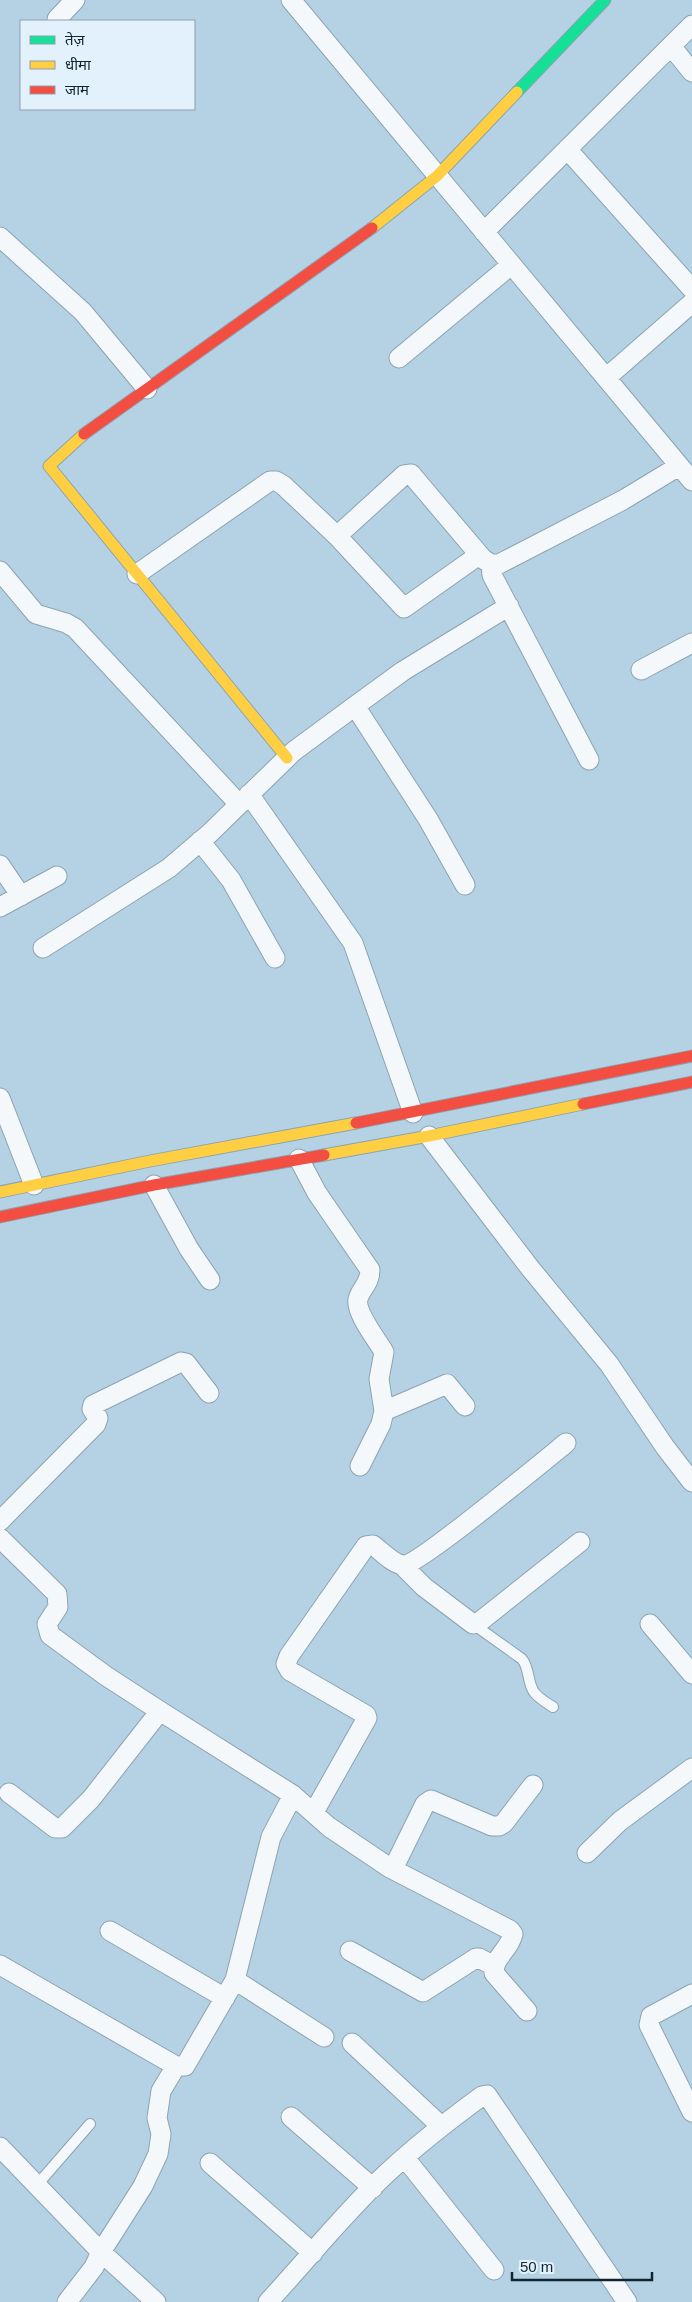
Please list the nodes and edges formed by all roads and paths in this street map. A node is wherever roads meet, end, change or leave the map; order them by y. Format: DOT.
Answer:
graph roads {
  1 [pos="75,0"];
  2 [pos="291,0"];
  3 [pos="597,3"];
  4 [pos="57,19"];
  5 [pos="692,25"];
  6 [pos="671,46"];
  7 [pos="692,72"];
  8 [pos="567,149"];
  9 [pos="437,176"];
  10 [pos="484,232"];
  11 [pos="3,244"];
  12 [pos="511,265"];
  13 [pos="692,290"];
  14 [pos="692,303"];
  15 [pos="398,358"];
  16 [pos="606,378"];
  17 [pos="147,388"];
  18 [pos="679,466"];
  19 [pos="692,481"];
  20 [pos="337,536"];
  21 [pos="485,559"];
  22 [pos="0,571"];
  23 [pos="137,574"];
  24 [pos="509,606"];
  25 [pos="692,643"];
  26 [pos="641,670"];
  27 [pos="355,706"];
  28 [pos="287,758"];
  29 [pos="589,760"];
  30 [pos="244,799"];
  31 [pos="200,841"];
  32 [pos="0,866"];
  33 [pos="57,876"];
  34 [pos="465,885"];
  35 [pos="21,896"];
  36 [pos="0,907"];
  37 [pos="43,948"];
  38 [pos="275,958"];
  39 [pos="692,1056"];
  40 [pos="692,1082"];
  41 [pos="0,1098"];
  42 [pos="413,1113"];
  43 [pos="428,1136"];
  44 [pos="299,1159"];
  45 [pos="34,1185"];
  46 [pos="154,1185"];
  47 [pos="0,1192"];
  48 [pos="0,1217"];
  49 [pos="210,1280"];
  50 [pos="209,1393"];
  51 [pos="465,1406"];
  52 [pos="384,1411"];
  53 [pos="566,1443"];
  54 [pos="360,1466"];
  55 [pos="692,1482"];
  56 [pos="0,1521"];
  57 [pos="0,1538"];
  58 [pos="580,1542"];
  59 [pos="402,1565"];
  60 [pos="473,1624"];
  61 [pos="650,1624"];
  62 [pos="692,1674"];
  63 [pos="553,1708"];
  64 [pos="160,1712"];
  65 [pos="692,1768"];
  66 [pos="533,1785"];
  67 [pos="9,1793"];
  68 [pos="293,1795"];
  69 [pos="314,1812"];
  70 [pos="587,1853"];
  71 [pos="394,1869"];
  72 [pos="110,1931"];
  73 [pos="350,1951"];
  74 [pos="0,1964"];
  75 [pos="494,1966"];
  76 [pos="235,1980"];
  77 [pos="692,1994"];
  78 [pos="225,1998"];
  79 [pos="527,2011"];
  80 [pos="324,2037"];
  81 [pos="352,2043"];
  82 [pos="176,2066"];
  83 [pos="690,2104"];
  84 [pos="291,2117"];
  85 [pos="90,2124"];
  86 [pos="441,2126"];
  87 [pos="0,2147"];
  88 [pos="404,2158"];
  89 [pos="210,2163"];
  90 [pos="37,2185"];
  91 [pos="373,2188"];
  92 [pos="101,2252"];
  93 [pos="313,2252"];
  94 [pos="494,2270"];
  95 [pos="67,2302"];
  96 [pos="156,2302"];
  97 [pos="268,2302"];
  98 [pos="627,2302"];
  1 -- 4 [label="street"];
  2 -- 9 [label="street"];
  3 -- 9 [label="main road"];
  5 -- 6 [label="street"];
  6 -- 7 [label="street"];
  6 -- 8 [label="street"];
  8 -- 10 [label="street"];
  8 -- 13 [label="street"];
  9 -- 10 [label="street"];
  9 -- 17 [label="main road"];
  10 -- 12 [label="street"];
  11 -- 17 [label="street"];
  12 -- 15 [label="street"];
  12 -- 16 [label="street"];
  14 -- 16 [label="street"];
  16 -- 18 [label="street"];
  17 -- 23 [label="main road"];
  18 -- 19 [label="street"];
  18 -- 21 [label="street"];
  20 -- 21 [label="street"];
  20 -- 21 [label="street"];
  20 -- 23 [label="street"];
  21 -- 24 [label="street"];
  22 -- 30 [label="street"];
  23 -- 28 [label="main road"];
  24 -- 27 [label="street"];
  24 -- 29 [label="street"];
  25 -- 26 [label="street"];
  27 -- 28 [label="street"];
  27 -- 34 [label="street"];
  28 -- 30 [label="street"];
  30 -- 31 [label="street"];
  30 -- 42 [label="street"];
  31 -- 37 [label="street"];
  31 -- 38 [label="street"];
  32 -- 35 [label="street"];
  33 -- 35 [label="street"];
  35 -- 36 [label="street"];
  39 -- 42 [label="main road"];
  40 -- 43 [label="main road"];
  41 -- 45 [label="street"];
  42 -- 45 [label="main road"];
  43 -- 44 [label="main road"];
  43 -- 55 [label="street"];
  44 -- 46 [label="main road"];
  44 -- 52 [label="street"];
  45 -- 47 [label="main road"];
  46 -- 48 [label="main road"];
  46 -- 49 [label="street"];
  50 -- 56 [label="street"];
  51 -- 52 [label="street"];
  52 -- 54 [label="street"];
  53 -- 59 [label="street"];
  57 -- 64 [label="street"];
  58 -- 60 [label="street"];
  59 -- 60 [label="street"];
  59 -- 69 [label="street"];
  60 -- 63 [label="lane"];
  61 -- 62 [label="street"];
  64 -- 67 [label="street"];
  64 -- 68 [label="street"];
  65 -- 70 [label="street"];
  66 -- 71 [label="street"];
  68 -- 69 [label="street"];
  68 -- 76 [label="street"];
  69 -- 71 [label="street"];
  71 -- 75 [label="street"];
  72 -- 78 [label="street"];
  73 -- 75 [label="street"];
  74 -- 82 [label="street"];
  75 -- 79 [label="street"];
  76 -- 78 [label="street"];
  76 -- 80 [label="street"];
  77 -- 83 [label="street"];
  78 -- 82 [label="street"];
  81 -- 86 [label="street"];
  82 -- 92 [label="street"];
  84 -- 91 [label="street"];
  85 -- 90 [label="lane"];
  86 -- 88 [label="street"];
  86 -- 98 [label="street"];
  87 -- 90 [label="street"];
  88 -- 91 [label="street"];
  88 -- 94 [label="street"];
  89 -- 93 [label="street"];
  90 -- 92 [label="street"];
  91 -- 93 [label="street"];
  92 -- 95 [label="street"];
  92 -- 96 [label="street"];
  93 -- 97 [label="street"];
}
